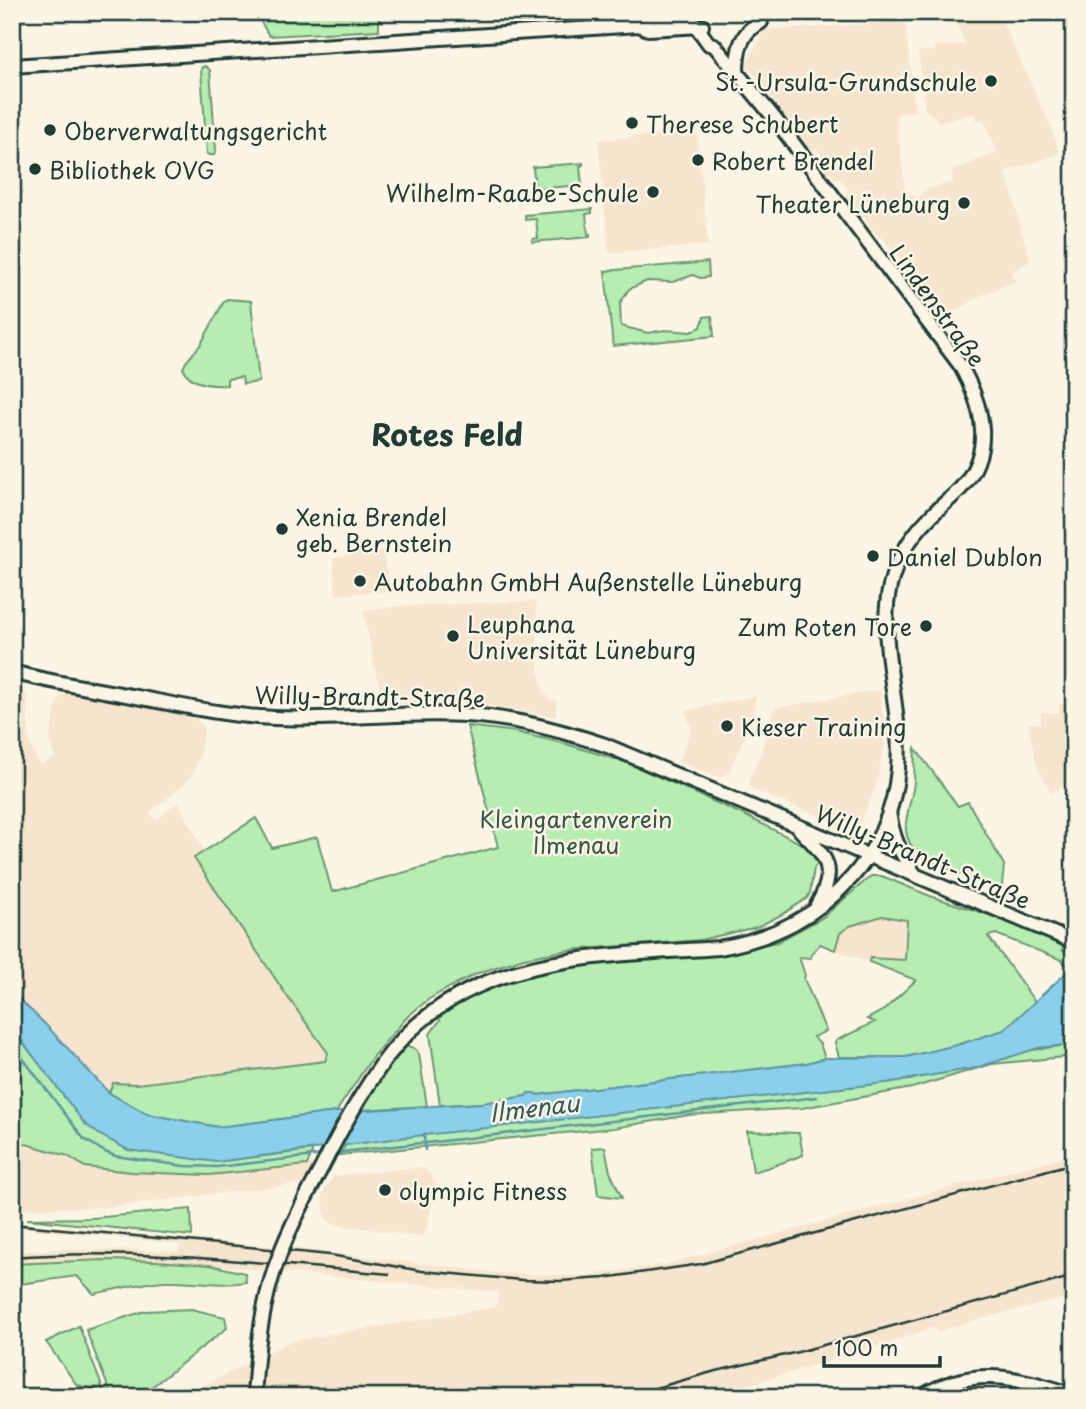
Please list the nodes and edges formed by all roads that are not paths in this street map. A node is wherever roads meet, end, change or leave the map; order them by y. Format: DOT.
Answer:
graph roads {
  1 [pos="656,15"];
  2 [pos="695,18"];
  3 [pos="761,22"];
  4 [pos="639,25"];
  5 [pos="12,66"];
  6 [pos="737,73"];
  7 [pos="12,672"];
  8 [pos="889,812"];
  9 [pos="795,825"];
  10 [pos="869,856"];
  11 [pos="915,875"];
  12 [pos="813,912"];
  13 [pos="1070,940"];
  14 [pos="1074,1395"];
  15 [pos="254,1397"];
  16 [pos="921,1397"];
  1 -- 2 [label="main road"];
  1 -- 4 [label="main road"];
  2 -- 4 [label="main road"];
  2 -- 6 [label="main road, Lindenstraße"];
  3 -- 6 [label="main road"];
  4 -- 5 [label="main road"];
  6 -- 8 [label="main road, Lindenstraße"];
  7 -- 9 [label="main road, Willy-Brandt-Straße"];
  8 -- 10 [label="main road"];
  8 -- 11 [label="main road"];
  9 -- 10 [label="main road, Willy-Brandt-Straße"];
  9 -- 12 [label="main road, Willy-Brandt-Straße"];
  10 -- 11 [label="main road, Willy-Brandt-Straße"];
  10 -- 12 [label="main road"];
  11 -- 13 [label="main road, Willy-Brandt-Straße"];
  12 -- 15 [label="main road, bridge"];
  14 -- 16 [label="main road"];
}
